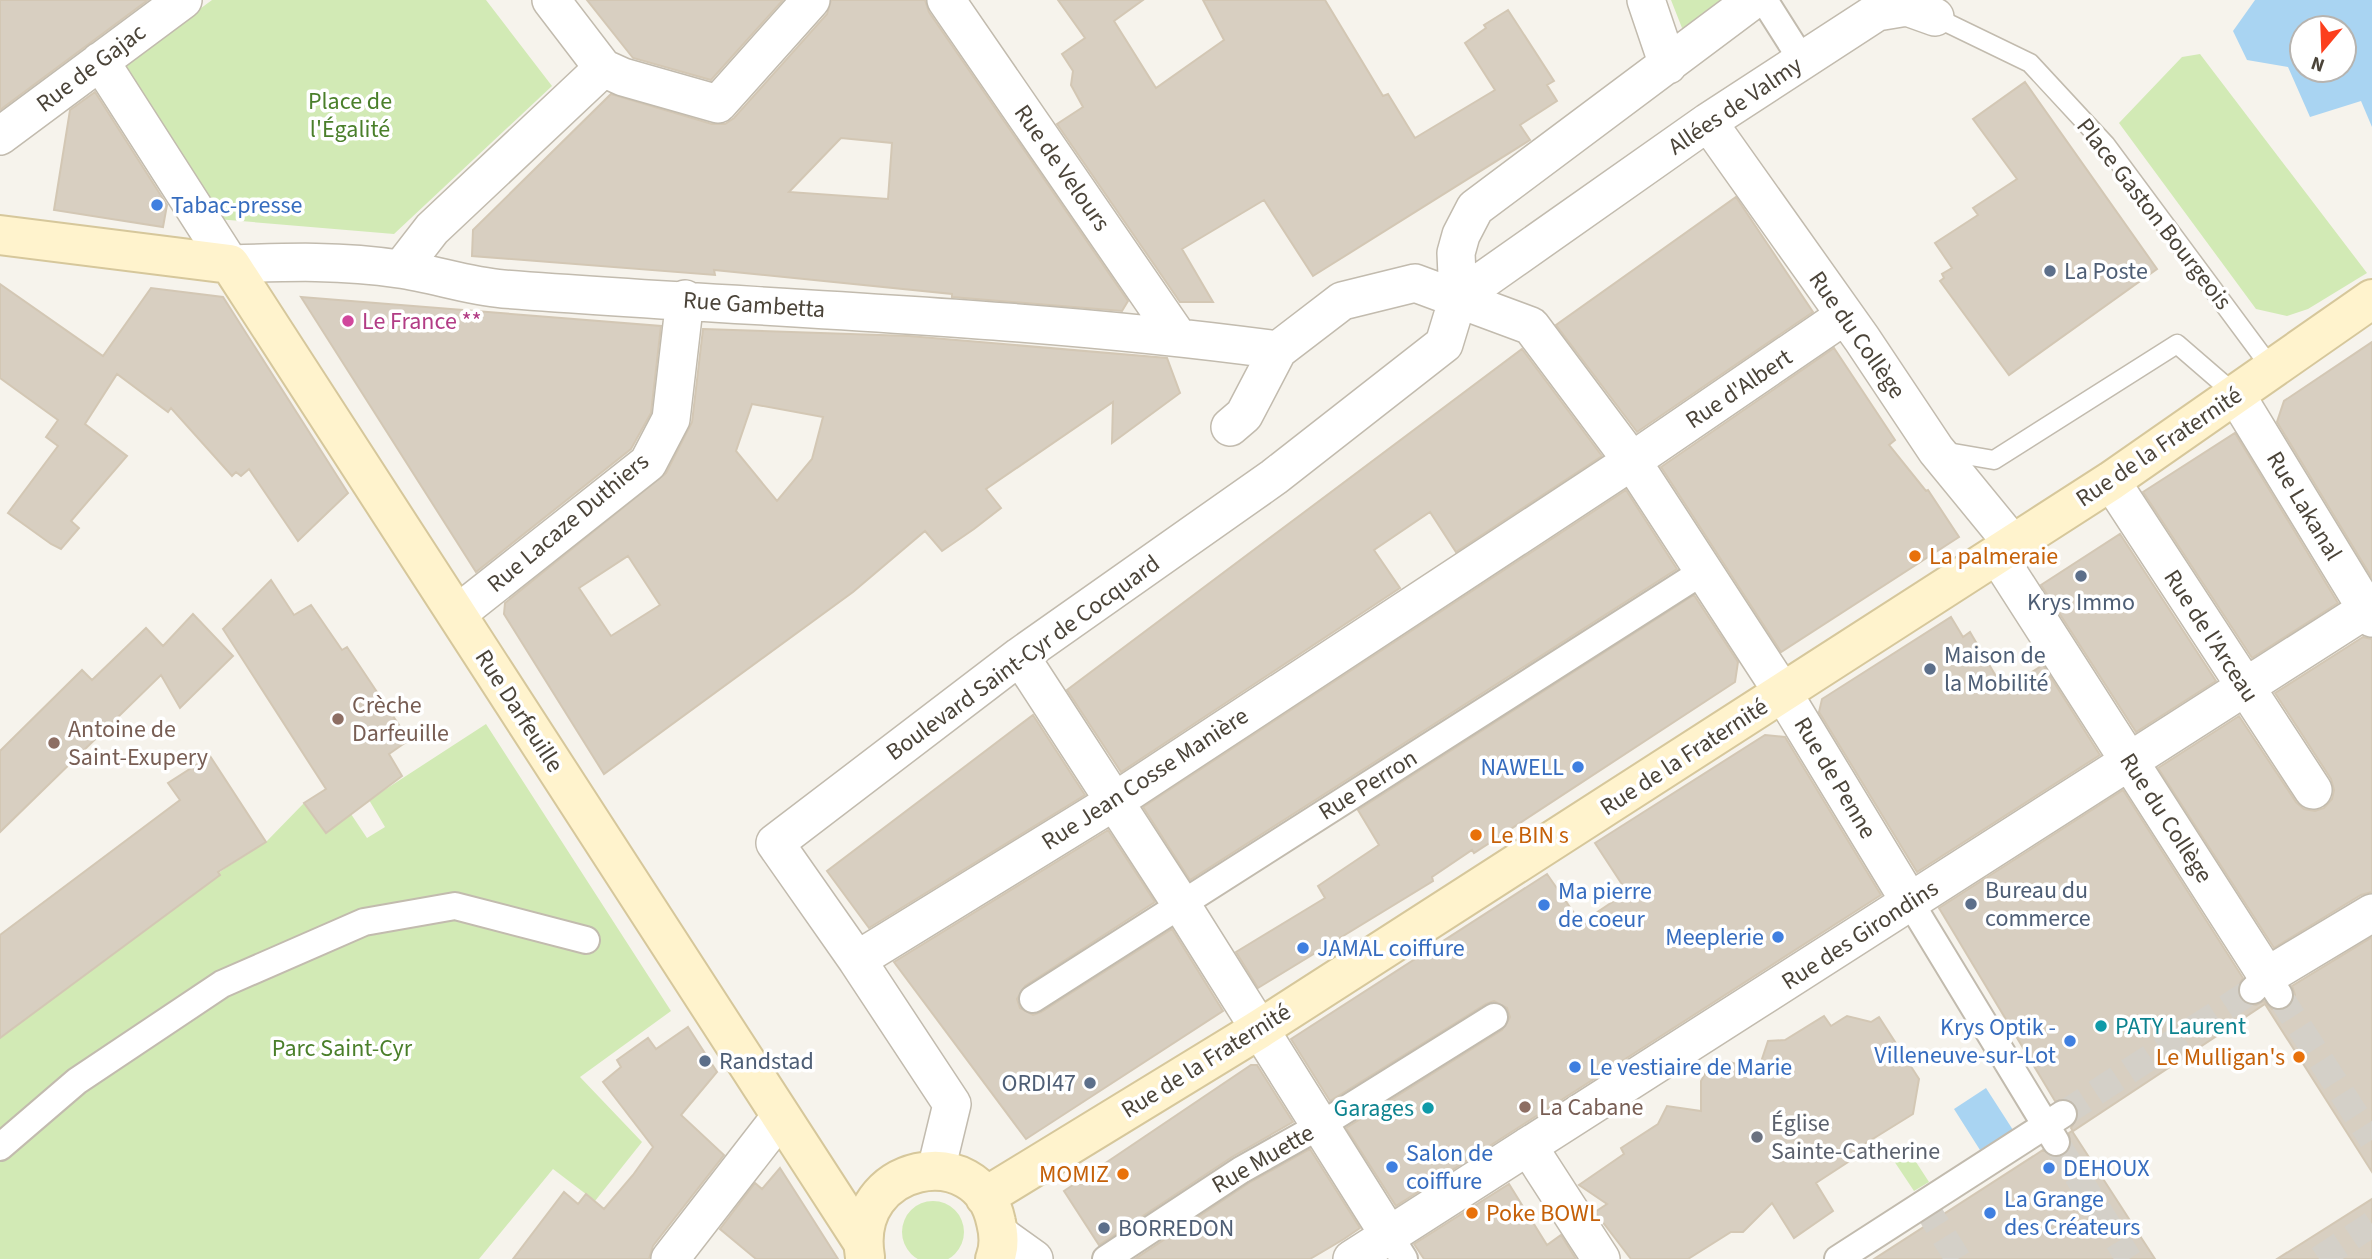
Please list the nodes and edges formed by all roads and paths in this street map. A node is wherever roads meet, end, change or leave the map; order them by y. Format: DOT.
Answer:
graph roads {
  1 [pos="183,0"];
  2 [pos="551,0"];
  3 [pos="811,0"];
  4 [pos="946,0"];
  5 [pos="1646,0"];
  6 [pos="1764,6"];
  7 [pos="1936,17"];
  8 [pos="1802,60"];
  9 [pos="100,61"];
  10 [pos="2031,63"];
  11 [pos="1668,65"];
  12 [pos="613,73"];
  13 [pos="1708,122"];
  14 [pos="0,136"];
  15 [pos="0,235"];
  16 [pos="230,264"];
  17 [pos="401,269"];
  18 [pos="1458,298"];
  19 [pos="685,299"];
  20 [pos="2372,299"];
  21 [pos="1844,316"];
  22 [pos="1178,337"];
  23 [pos="1278,350"];
  24 [pos="2272,369"];
  25 [pos="2236,395"];
  26 [pos="1230,427"];
  27 [pos="1936,450"];
  28 [pos="1632,461"];
  29 [pos="2111,481"];
  30 [pos="2005,549"];
  31 [pos="1702,572"];
  32 [pos="457,614"];
  33 [pos="2370,614"];
  34 [pos="1020,656"];
  35 [pos="2244,688"];
  36 [pos="1783,693"];
  37 [pos="2130,761"];
  38 [pos="2313,790"];
  39 [pos="1115,801"];
  40 [pos="1910,902"];
  41 [pos="1181,904"];
  42 [pos="2372,913"];
  43 [pos="586,940"];
  44 [pos="857,960"];
  45 [pos="1033,999"];
  46 [pos="1494,1017"];
  47 [pos="1258,1030"];
  48 [pos="781,1116"];
  49 [pos="1321,1125"];
  50 [pos="1528,1146"];
  51 [pos="0,1147"];
  52 [pos="807,1158"];
  53 [pos="936,1170"];
  54 [pos="886,1187"];
  55 [pos="985,1197"];
  56 [pos="997,1247"];
  57 [pos="1396,1247"];
  58 [pos="864,1250"];
  59 [pos="670,1259"];
  60 [pos="1034,1259"];
  61 [pos="1106,1259"];
  62 [pos="1352,1259"];
  63 [pos="1601,1259"];
  64 [pos="1838,1259"];
  1 -- 9 [label="street, Rue de Gajac"];
  2 -- 12 [label="street"];
  3 -- 12 [label="street"];
  4 -- 22 [label="street, Rue de Velours"];
  5 -- 11 [label="street"];
  6 -- 8 [label="street"];
  6 -- 11 [label="street"];
  7 -- 8 [label="street, Allées de Valmy"];
  7 -- 10 [label="lane, Allées de Valmy"];
  8 -- 13 [label="street, Allées de Valmy"];
  9 -- 14 [label="street, Rue de Gajac"];
  9 -- 16 [label="street"];
  10 -- 24 [label="lane, Place Gaston Bourgeois"];
  11 -- 18 [label="street"];
  12 -- 17 [label="street"];
  13 -- 18 [label="street, Allées de Valmy"];
  13 -- 21 [label="street, Rue du Collège"];
  15 -- 16 [label="main road"];
  16 -- 17 [label="street, Rue Gambetta"];
  16 -- 32 [label="main road, Rue Darfeuille"];
  17 -- 19 [label="street, Rue Gambetta"];
  18 -- 23 [label="street"];
  18 -- 28 [label="street, Rue de Penne"];
  18 -- 34 [label="street, Boulevard Saint-Cyr de Cocquard"];
  19 -- 22 [label="street, Rue Gambetta"];
  19 -- 32 [label="street, Rue Lacaze Duthiers"];
  20 -- 24 [label="main road, Rue de la Fraternité"];
  21 -- 27 [label="street, Rue du Collège"];
  21 -- 28 [label="street, Rue d'Albert"];
  22 -- 23 [label="street, Rue Gambetta"];
  23 -- 26 [label="street"];
  24 -- 25 [label="main road, Rue de la Fraternité"];
  25 -- 27 [label="lane"];
  25 -- 29 [label="main road, Rue de la Fraternité"];
  25 -- 33 [label="street, Rue Lakanal"];
  27 -- 30 [label="street, Rue du Collège"];
  28 -- 31 [label="street, Rue de Penne"];
  28 -- 39 [label="street, Rue Jean Cosse Manière"];
  29 -- 30 [label="main road, Rue de la Fraternité"];
  29 -- 35 [label="street, Rue de l'Arceau"];
  30 -- 36 [label="main road, Rue de la Fraternité"];
  30 -- 37 [label="street, Rue du Collège"];
  31 -- 36 [label="street, Rue de Penne"];
  31 -- 41 [label="street, Rue Perron"];
  32 -- 48 [label="main road, Rue Darfeuille"];
  33 -- 35 [label="street, Rue des Girondins"];
  34 -- 39 [label="street"];
  34 -- 44 [label="street, Boulevard Saint-Cyr de Cocquard"];
  35 -- 37 [label="street, Rue des Girondins"];
  35 -- 38 [label="street, Rue de l'Arceau"];
  36 -- 40 [label="street, Rue de Penne"];
  36 -- 47 [label="main road, Rue de la Fraternité"];
  37 -- 40 [label="street, Rue des Girondins"];
  37 -- 42 [label="street, Rue du Collège"];
  39 -- 41 [label="street"];
  39 -- 44 [label="street, Rue Jean Cosse Manière"];
  40 -- 50 [label="street, Rue des Girondins"];
  40 -- 64 [label="street, Rue de Penne"];
  41 -- 45 [label="street, Rue Perron"];
  41 -- 47 [label="street"];
  43 -- 51 [label="street"];
  44 -- 53 [label="street"];
  46 -- 49 [label="street, Rue Muette"];
  47 -- 49 [label="street"];
  47 -- 55 [label="main road, Rue de la Fraternité"];
  48 -- 52 [label="main road, Rue Darfeuille"];
  48 -- 59 [label="street"];
  49 -- 57 [label="street"];
  49 -- 61 [label="street, Rue Muette"];
  50 -- 57 [label="street, Rue des Girondins"];
  50 -- 63 [label="street"];
  52 -- 54 [label="main road"];
  52 -- 58 [label="main road, Rue Darfeuille"];
  53 -- 54 [label="main road"];
  53 -- 55 [label="main road"];
  54 -- 58 [label="main road"];
  55 -- 56 [label="main road"];
  56 -- 60 [label="street"];
  57 -- 62 [label="street, Rue des Girondins"];
}
